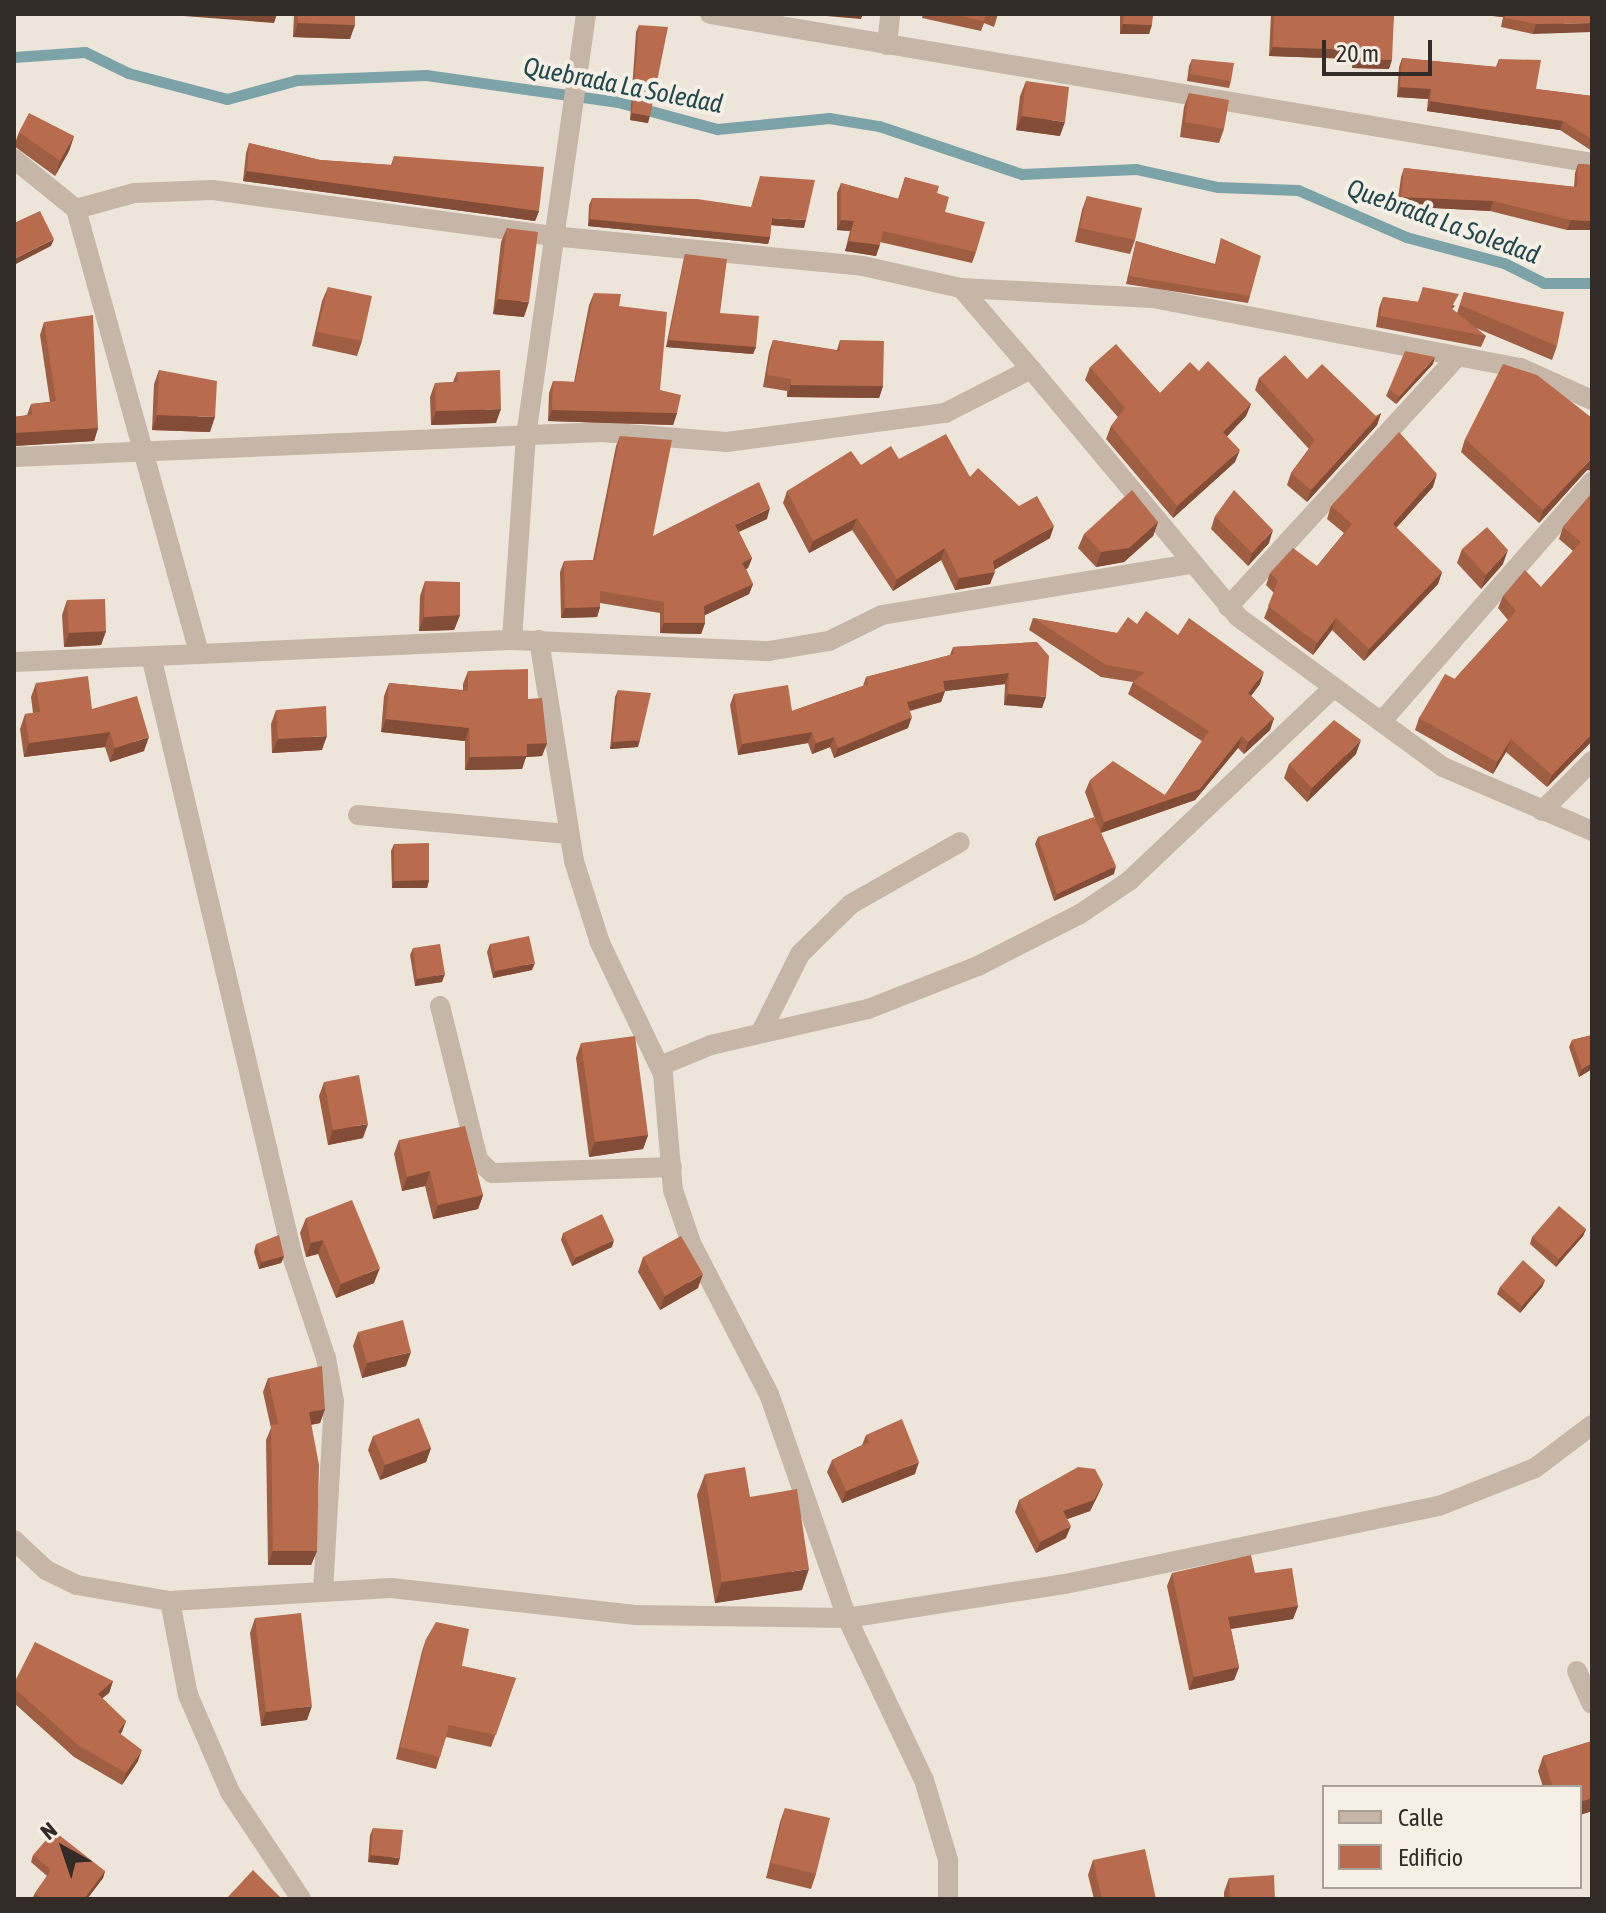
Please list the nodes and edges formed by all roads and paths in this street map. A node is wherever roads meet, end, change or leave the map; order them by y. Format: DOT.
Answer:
graph roads {
  1 [pos="586,14"];
  2 [pos="710,14"];
  3 [pos="890,14"];
  4 [pos="887,45"];
  5 [pos="14,159"];
  6 [pos="1592,163"];
  7 [pos="76,209"];
  8 [pos="552,236"];
  9 [pos="961,288"];
  10 [pos="1457,357"];
  11 [pos="1031,369"];
  12 [pos="1592,400"];
  13 [pos="526,436"];
  14 [pos="140,452"];
  15 [pos="14,457"];
  16 [pos="1592,482"];
  17 [pos="1191,564"];
  18 [pos="1228,607"];
  19 [pos="512,640"];
  20 [pos="539,640"];
  21 [pos="199,654"];
  22 [pos="151,656"];
  23 [pos="14,662"];
  24 [pos="1333,688"];
  25 [pos="1381,722"];
  26 [pos="1592,761"];
  27 [pos="1542,811"];
  28 [pos="358,815"];
  29 [pos="1592,831"];
  30 [pos="568,834"];
  31 [pos="960,842"];
  32 [pos="440,1006"];
  33 [pos="761,1032"];
  34 [pos="660,1066"];
  35 [pos="672,1167"];
  36 [pos="1592,1425"];
  37 [pos="14,1540"];
  38 [pos="323,1589"];
  39 [pos="170,1601"];
  40 [pos="847,1618"];
  41 [pos="1577,1671"];
  42 [pos="1592,1704"];
  43 [pos="301,1899"];
  44 [pos="948,1899"];
  1 -- 8 [label="street"];
  2 -- 4 [label="street"];
  3 -- 4 [label="street"];
  4 -- 6 [label="street"];
  5 -- 7 [label="street"];
  7 -- 8 [label="street"];
  7 -- 14 [label="street"];
  8 -- 9 [label="street"];
  8 -- 13 [label="street"];
  9 -- 10 [label="street"];
  9 -- 11 [label="street"];
  10 -- 12 [label="street"];
  10 -- 18 [label="street"];
  11 -- 13 [label="street"];
  11 -- 17 [label="street"];
  13 -- 14 [label="street"];
  13 -- 19 [label="street"];
  14 -- 15 [label="street"];
  14 -- 21 [label="street"];
  16 -- 25 [label="street"];
  17 -- 18 [label="street"];
  17 -- 20 [label="street"];
  18 -- 24 [label="street"];
  19 -- 20 [label="street"];
  19 -- 21 [label="street"];
  20 -- 30 [label="street"];
  21 -- 22 [label="street"];
  22 -- 23 [label="street"];
  22 -- 38 [label="street"];
  24 -- 25 [label="street"];
  24 -- 33 [label="street"];
  25 -- 27 [label="street"];
  26 -- 27 [label="street"];
  27 -- 29 [label="street"];
  28 -- 30 [label="street"];
  30 -- 34 [label="street"];
  31 -- 33 [label="street"];
  32 -- 35 [label="street"];
  33 -- 34 [label="street"];
  34 -- 35 [label="street"];
  35 -- 40 [label="street"];
  36 -- 40 [label="street"];
  37 -- 39 [label="street"];
  38 -- 39 [label="street"];
  38 -- 40 [label="street"];
  39 -- 43 [label="street"];
  40 -- 44 [label="street"];
  41 -- 42 [label="street"];
}
